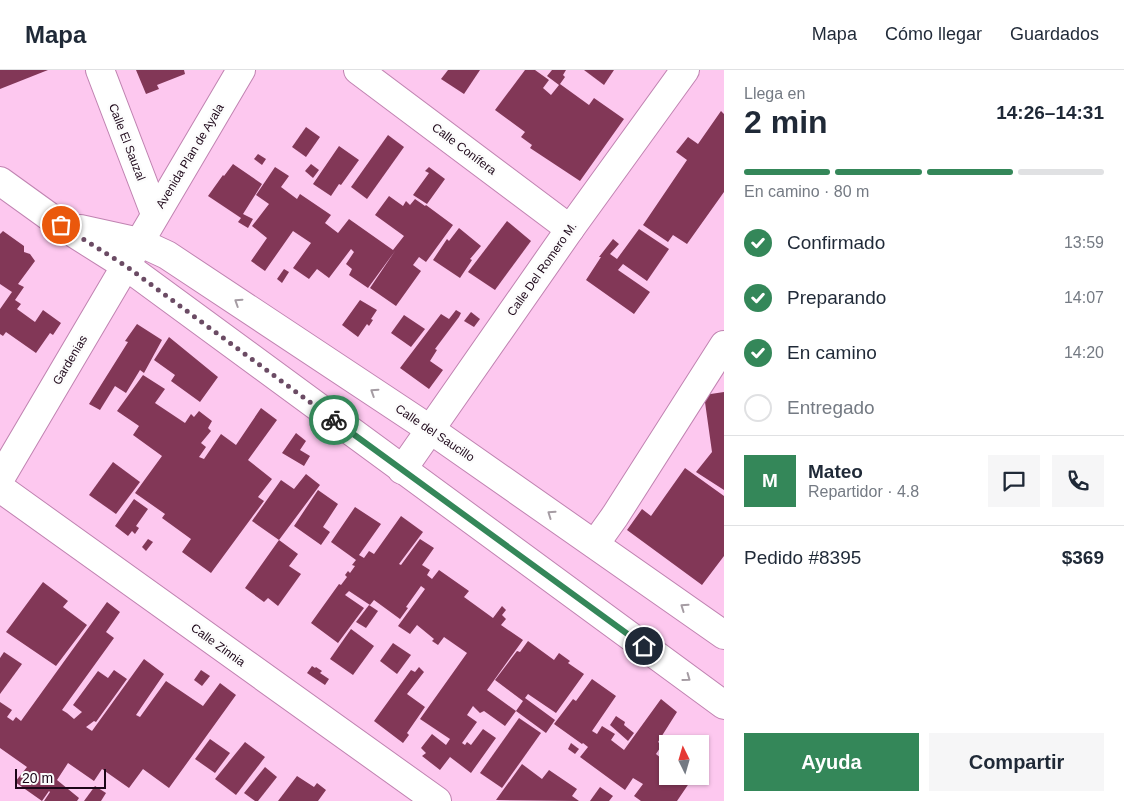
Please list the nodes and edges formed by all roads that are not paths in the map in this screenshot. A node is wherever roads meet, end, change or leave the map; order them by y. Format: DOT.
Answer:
graph roads {
  1 [pos="100,70"];
  2 [pos="241,70"];
  3 [pos="358,70"];
  4 [pos="685,70"];
  5 [pos="0,181"];
  6 [pos="155,214"];
  7 [pos="61,225"];
  8 [pos="570,229"];
  9 [pos="139,242"];
  10 [pos="126,266"];
  11 [pos="724,345"];
  12 [pos="431,430"];
  13 [pos="402,470"];
  14 [pos="0,479"];
  15 [pos="0,488"];
  16 [pos="595,544"];
  17 [pos="724,635"];
  18 [pos="724,705"];
  19 [pos="437,801"];
  1 -- 6 [label="street, Calle El Sauzal"];
  2 -- 6 [label="street, Avenida Plan de Ayala"];
  3 -- 8 [label="street, Calle Conífera"];
  4 -- 8 [label="street, Calle Del Romero M."];
  5 -- 7 [label="street"];
  6 -- 9 [label="street, Avenida Plan de Ayala"];
  7 -- 9 [label="street, Calle del Saucillo"];
  7 -- 10 [label="street"];
  8 -- 12 [label="street, Calle Del Romero M."];
  9 -- 10 [label="street, Gardenias"];
  12 -- 9 [label="street, Calle del Saucillo, one-way"];
  10 -- 13 [label="street"];
  10 -- 14 [label="street, Gardenias"];
  11 -- 16 [label="street"];
  12 -- 13 [label="street, Calle Del Romero M."];
  16 -- 12 [label="street, Calle del Saucillo, one-way"];
  13 -- 18 [label="street, one-way"];
  15 -- 19 [label="street, Calle Zinnia"];
  17 -- 16 [label="street, Calle del Saucillo, one-way"];
}
